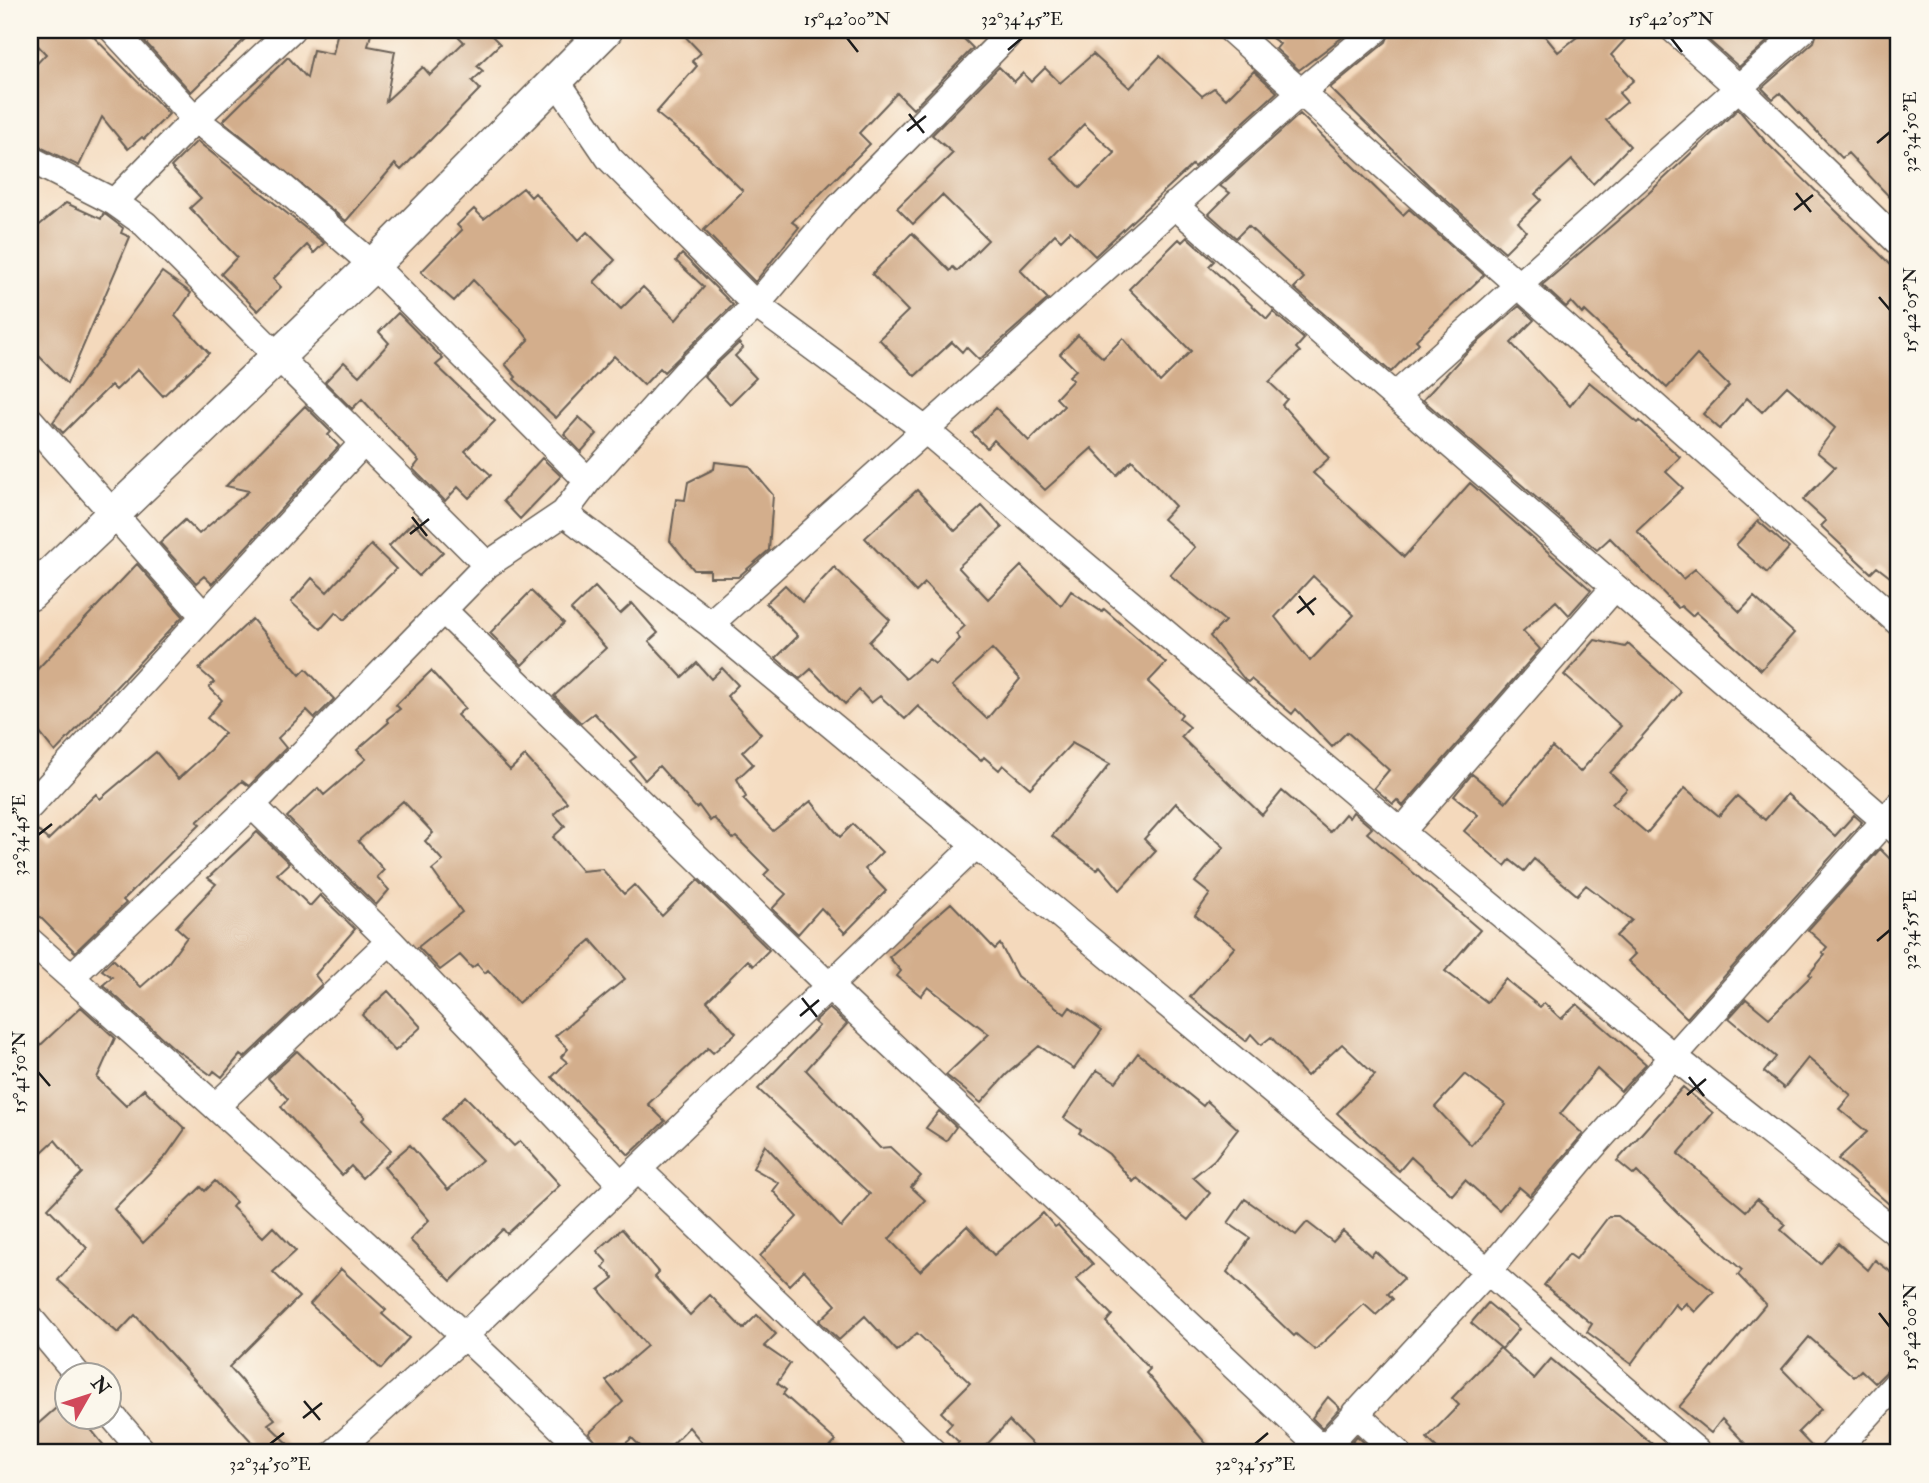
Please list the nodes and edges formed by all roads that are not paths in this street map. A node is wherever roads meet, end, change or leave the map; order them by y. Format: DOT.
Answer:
graph roads {
  1 [pos="113,30"];
  2 [pos="291,30"];
  3 [pos="606,30"];
  4 [pos="1013,30"];
  5 [pos="1231,30"];
  6 [pos="1376,30"];
  7 [pos="1674,30"];
  8 [pos="1803,30"];
  9 [pos="556,80"];
  10 [pos="1740,89"];
  11 [pos="1302,91"];
  12 [pos="195,119"];
  13 [pos="32,164"];
  14 [pos="114,202"];
  15 [pos="1174,205"];
  16 [pos="1899,243"];
  17 [pos="373,265"];
  18 [pos="1519,282"];
  19 [pos="756,305"];
  20 [pos="278,356"];
  21 [pos="1395,396"];
  22 [pos="30,420"];
  23 [pos="924,429"];
  24 [pos="363,443"];
  25 [pos="588,481"];
  26 [pos="564,513"];
  27 [pos="114,515"];
  28 [pos="487,565"];
  29 [pos="1614,588"];
  30 [pos="30,594"];
  31 [pos="444,611"];
  32 [pos="204,616"];
  33 [pos="1899,622"];
  34 [pos="710,624"];
  35 [pos="252,805"];
  36 [pos="30,806"];
  37 [pos="1895,820"];
  38 [pos="1401,832"];
  39 [pos="976,845"];
  40 [pos="30,941"];
  41 [pos="390,942"];
  42 [pos="71,977"];
  43 [pos="829,986"];
  44 [pos="1673,1056"];
  45 [pos="216,1106"];
  46 [pos="630,1177"];
  47 [pos="1899,1236"];
  48 [pos="1487,1272"];
  49 [pos="30,1318"];
  50 [pos="465,1335"];
  51 [pos="65,1360"];
  52 [pos="1899,1381"];
  53 [pos="1355,1413"];
  54 [pos="122,1428"];
  55 [pos="1322,1452"];
  56 [pos="144,1453"];
  57 [pos="334,1453"];
  58 [pos="587,1453"];
  59 [pos="934,1453"];
  60 [pos="1398,1453"];
  61 [pos="1699,1453"];
  62 [pos="1833,1453"];
  1 -- 12 [label="street"];
  2 -- 12 [label="street"];
  3 -- 9 [label="street"];
  4 -- 19 [label="street"];
  5 -- 11 [label="street"];
  6 -- 11 [label="street"];
  7 -- 10 [label="street"];
  8 -- 10 [label="street"];
  9 -- 17 [label="street"];
  9 -- 19 [label="street"];
  10 -- 16 [label="street"];
  10 -- 18 [label="street"];
  11 -- 15 [label="street"];
  11 -- 18 [label="street"];
  12 -- 14 [label="street"];
  12 -- 17 [label="street"];
  13 -- 14 [label="street"];
  14 -- 20 [label="street"];
  15 -- 21 [label="street"];
  15 -- 23 [label="street"];
  17 -- 20 [label="street"];
  17 -- 25 [label="street"];
  18 -- 21 [label="street"];
  18 -- 33 [label="street"];
  19 -- 23 [label="street"];
  19 -- 25 [label="street"];
  20 -- 24 [label="street"];
  20 -- 27 [label="street"];
  21 -- 29 [label="street"];
  22 -- 27 [label="street"];
  23 -- 34 [label="street"];
  23 -- 38 [label="street"];
  24 -- 28 [label="street"];
  24 -- 32 [label="street"];
  25 -- 26 [label="street"];
  26 -- 28 [label="street"];
  26 -- 34 [label="street"];
  27 -- 30 [label="street"];
  27 -- 32 [label="street"];
  28 -- 31 [label="street"];
  29 -- 37 [label="street"];
  29 -- 38 [label="street"];
  31 -- 35 [label="street"];
  31 -- 43 [label="street"];
  32 -- 36 [label="street"];
  34 -- 39 [label="street"];
  35 -- 41 [label="street"];
  35 -- 42 [label="street"];
  37 -- 44 [label="street"];
  38 -- 44 [label="street"];
  39 -- 43 [label="street"];
  39 -- 48 [label="street"];
  40 -- 42 [label="street"];
  41 -- 45 [label="street"];
  41 -- 46 [label="street"];
  42 -- 45 [label="street"];
  43 -- 46 [label="street"];
  43 -- 55 [label="street"];
  44 -- 47 [label="street"];
  44 -- 48 [label="street"];
  45 -- 50 [label="street"];
  46 -- 50 [label="street"];
  46 -- 59 [label="street"];
  48 -- 53 [label="street"];
  48 -- 61 [label="street"];
  49 -- 51 [label="street"];
  50 -- 57 [label="street"];
  50 -- 58 [label="street"];
  52 -- 62 [label="street"];
  53 -- 55 [label="street"];
  53 -- 60 [label="street"];
  54 -- 56 [label="street"];
}
